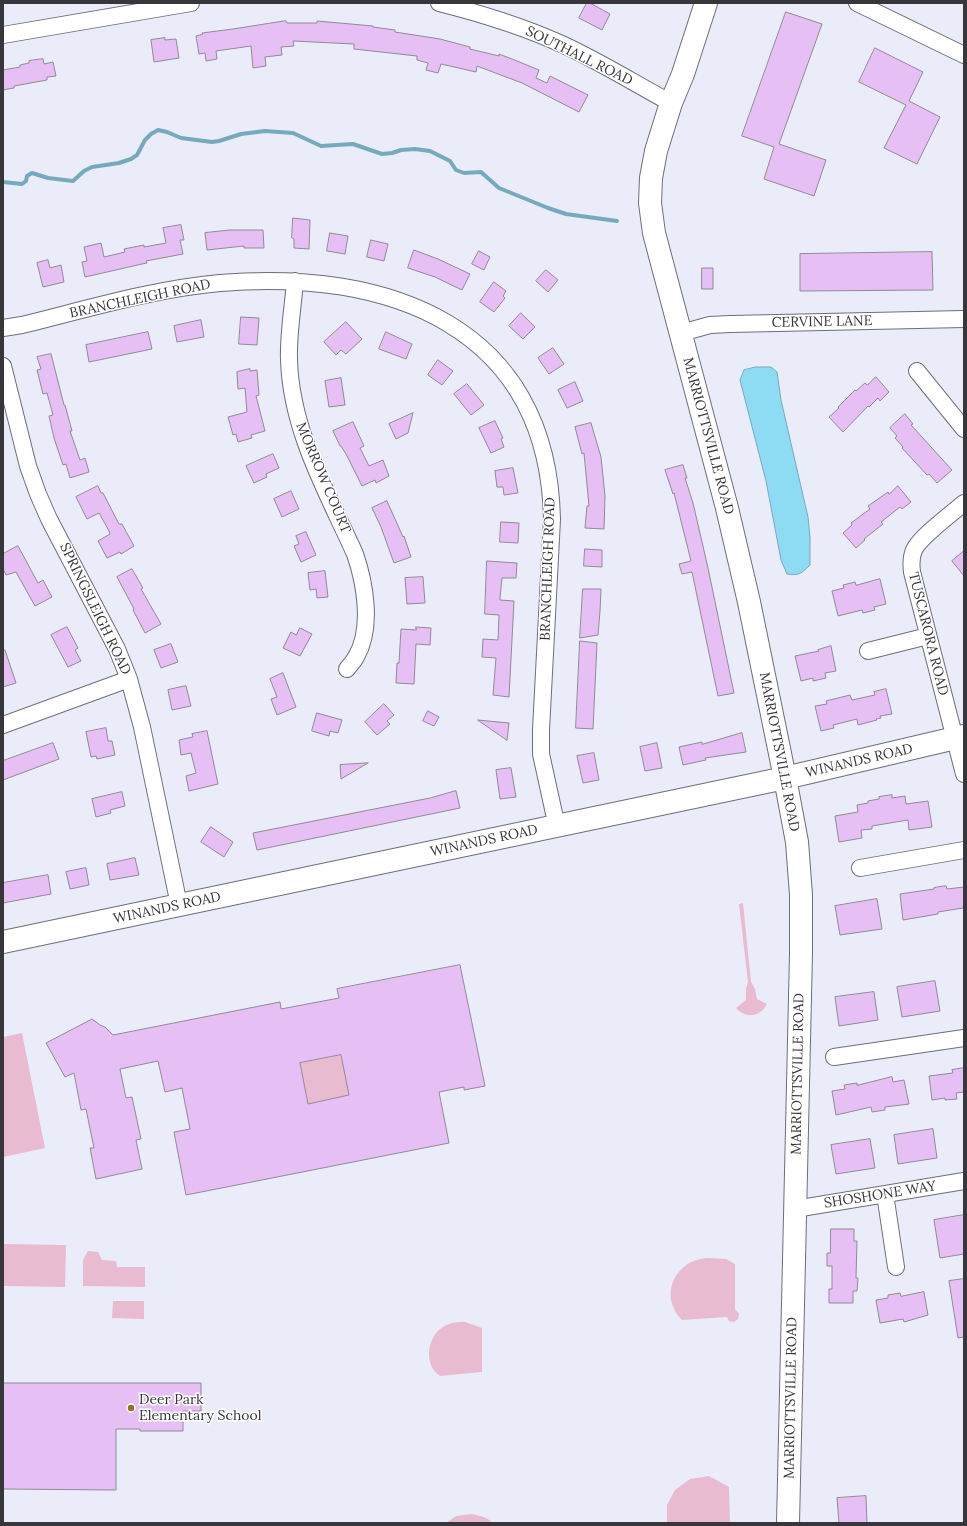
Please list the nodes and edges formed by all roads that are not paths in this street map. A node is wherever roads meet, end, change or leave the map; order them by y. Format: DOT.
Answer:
graph roads {
  1 [pos="191,3"];
  2 [pos="439,3"];
  3 [pos="706,3"];
  4 [pos="856,3"];
  5 [pos="3,35"];
  6 [pos="964,55"];
  7 [pos="671,103"];
  8 [pos="295,281"];
  9 [pos="964,319"];
  10 [pos="3,328"];
  11 [pos="681,333"];
  12 [pos="3,366"];
  13 [pos="917,371"];
  14 [pos="964,429"];
  15 [pos="964,503"];
  16 [pos="928,636"];
  17 [pos="868,651"];
  18 [pos="347,669"];
  19 [pos="129,679"];
  20 [pos="3,724"];
  21 [pos="959,737"];
  22 [pos="964,774"];
  23 [pos="785,778"];
  24 [pos="557,827"];
  25 [pos="964,850"];
  26 [pos="860,868"];
  27 [pos="179,905"];
  28 [pos="3,942"];
  29 [pos="964,1038"];
  30 [pos="834,1057"];
  31 [pos="964,1181"];
  32 [pos="884,1194"];
  33 [pos="795,1209"];
  34 [pos="896,1267"];
  35 [pos="788,1523"];
  1 -- 5 [label="street"];
  2 -- 7 [label="street, SOUTHALL ROAD"];
  3 -- 7 [label="main road, MARRIOTTSVILLE ROAD"];
  4 -- 6 [label="street"];
  7 -- 11 [label="main road, MARRIOTTSVILLE ROAD"];
  8 -- 10 [label="street, BRANCHLEIGH ROAD"];
  8 -- 18 [label="street, MORROW COURT"];
  8 -- 24 [label="street, BRANCHLEIGH ROAD"];
  9 -- 11 [label="street, CERVINE LANE"];
  11 -- 23 [label="main road, MARRIOTTSVILLE ROAD"];
  12 -- 19 [label="street, SPRINGSLEIGH ROAD"];
  13 -- 14 [label="street"];
  15 -- 16 [label="street, TUSCARORA ROAD"];
  16 -- 17 [label="street"];
  16 -- 21 [label="street, TUSCARORA ROAD"];
  19 -- 20 [label="street"];
  19 -- 27 [label="street, SPRINGSLEIGH ROAD"];
  21 -- 22 [label="street, TUSCARORA ROAD"];
  21 -- 23 [label="main road, WINANDS ROAD"];
  23 -- 24 [label="main road, WINANDS ROAD"];
  23 -- 33 [label="main road, MARRIOTTSVILLE ROAD"];
  24 -- 27 [label="main road, WINANDS ROAD"];
  25 -- 26 [label="street"];
  27 -- 28 [label="main road, WINANDS ROAD"];
  29 -- 30 [label="street"];
  31 -- 32 [label="street, SHOSHONE WAY"];
  32 -- 33 [label="street, SHOSHONE WAY"];
  32 -- 34 [label="street"];
  33 -- 35 [label="main road, MARRIOTTSVILLE ROAD"];
}
